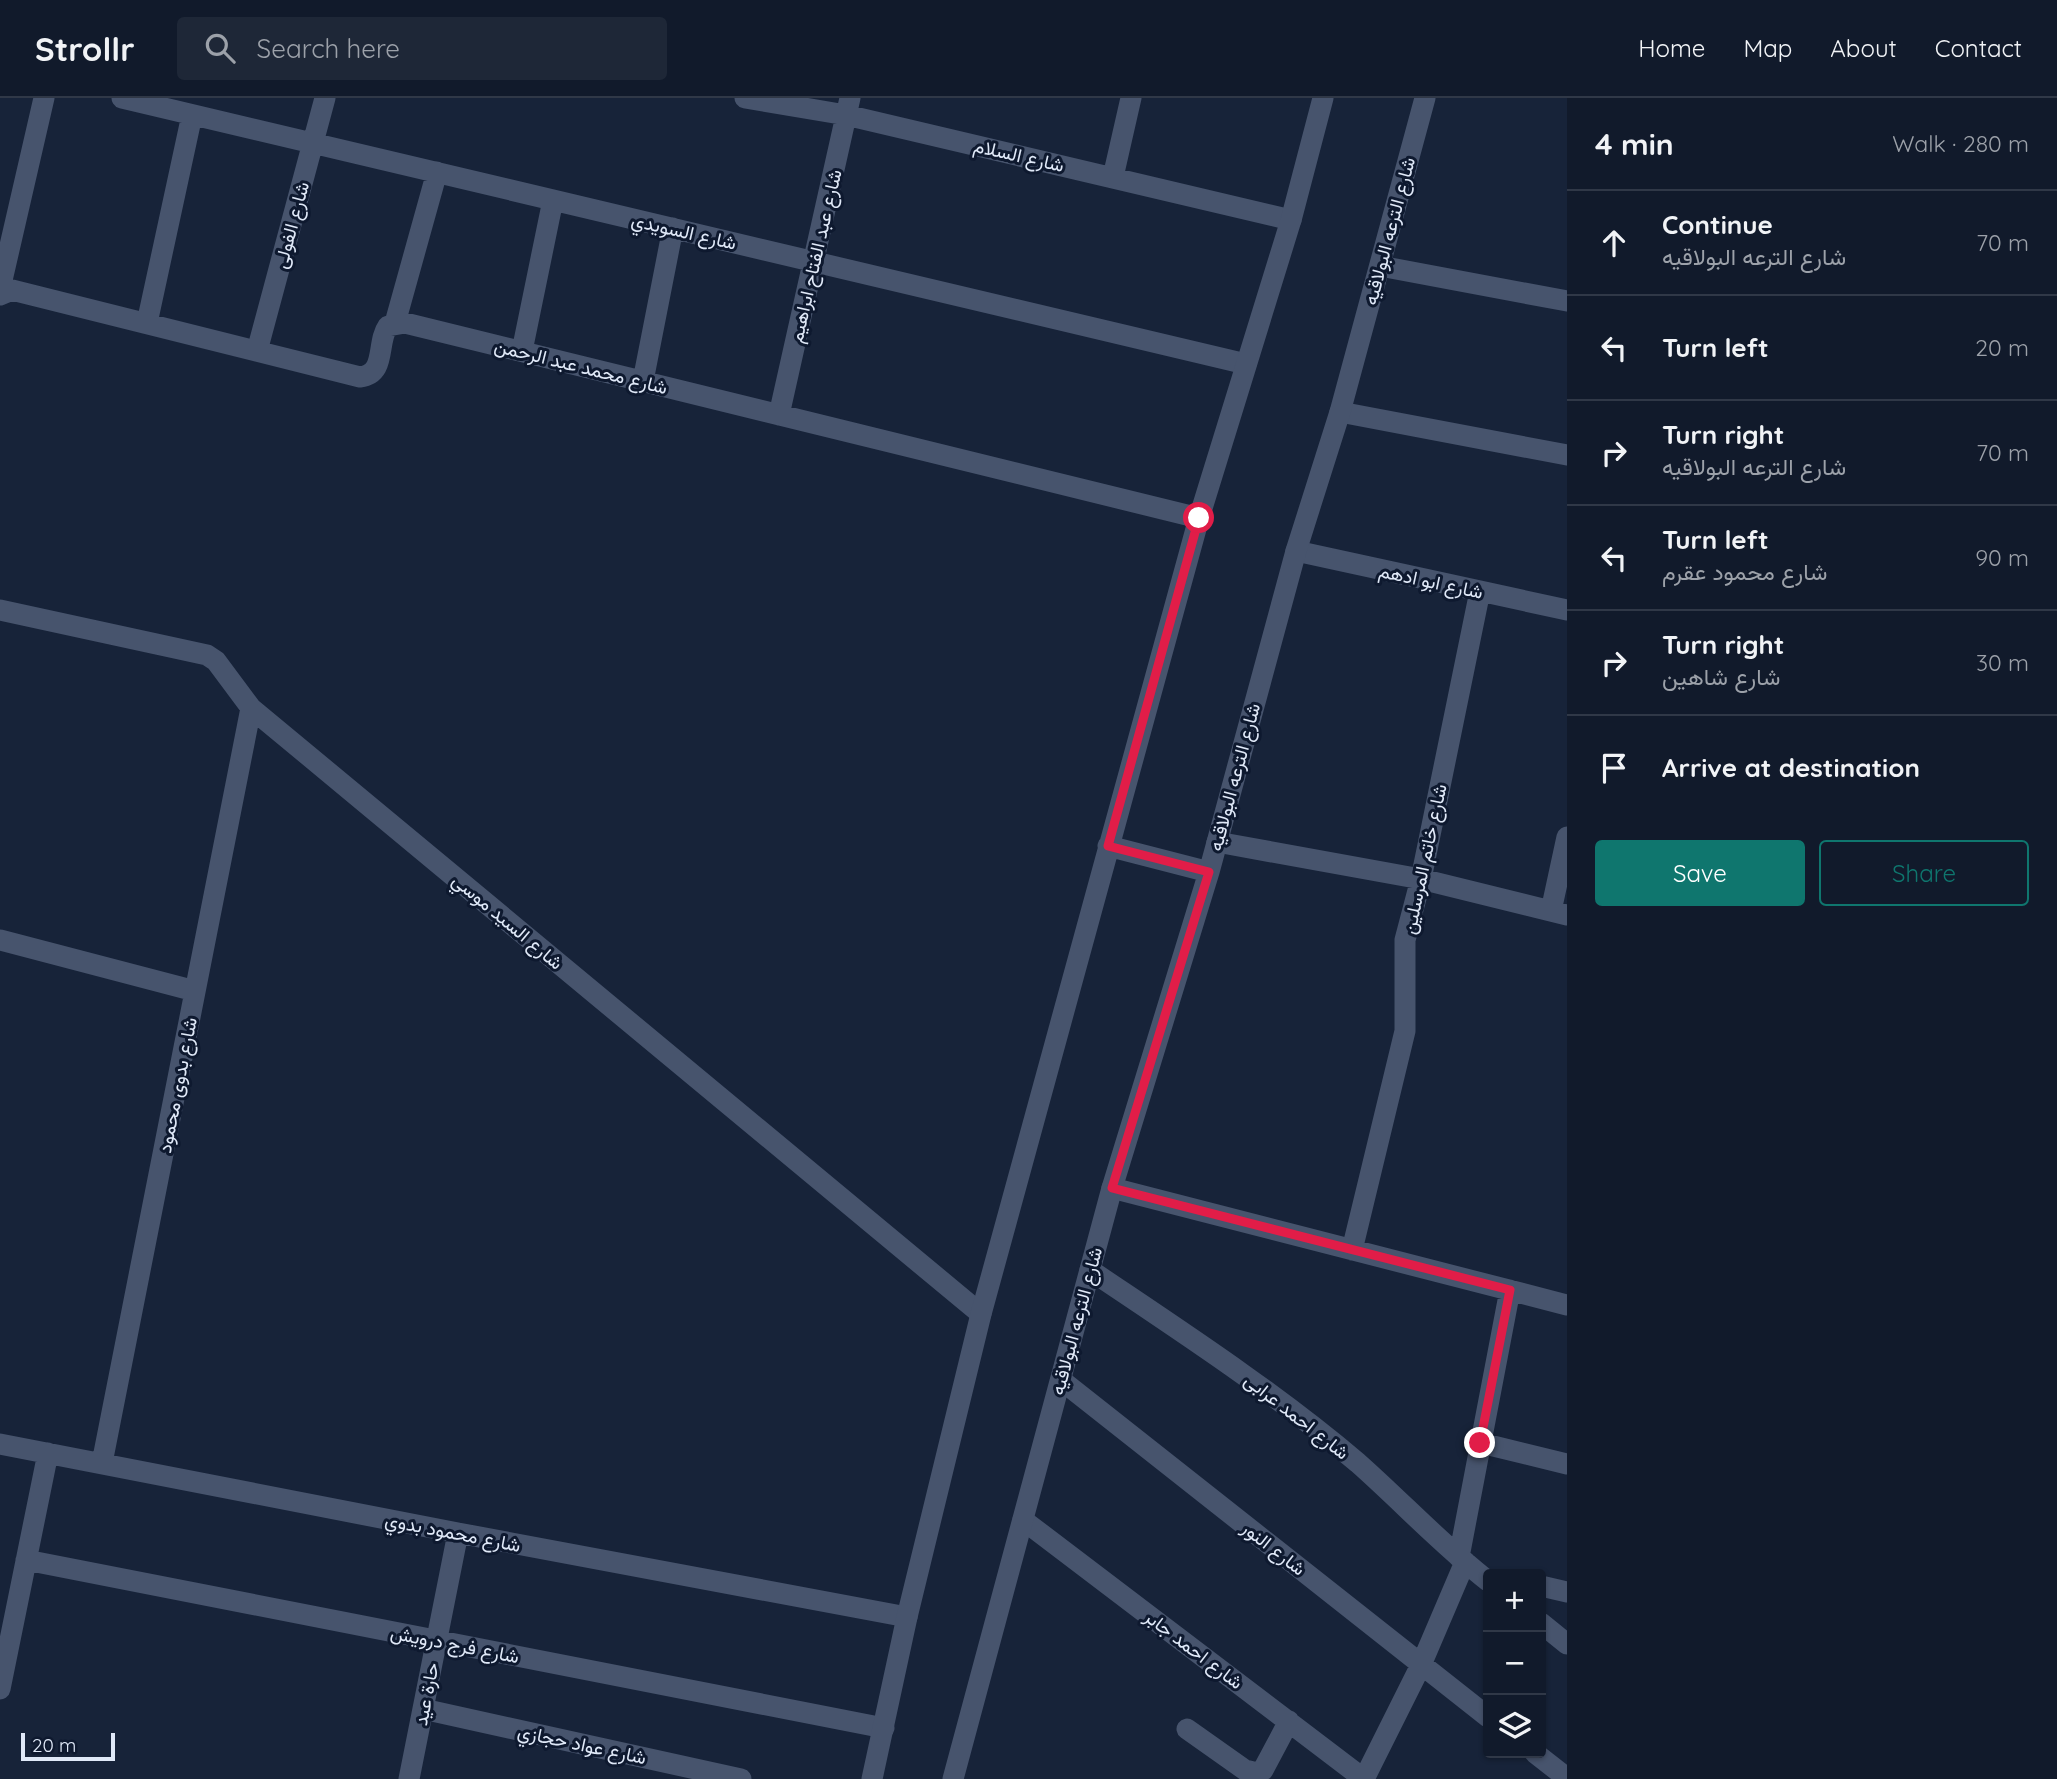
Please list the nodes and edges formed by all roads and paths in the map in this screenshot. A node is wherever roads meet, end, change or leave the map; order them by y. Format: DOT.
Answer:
graph roads {
  1 [pos="44,98"];
  2 [pos="122,98"];
  3 [pos="325,98"];
  4 [pos="745,98"];
  5 [pos="1131,98"];
  6 [pos="1323,98"];
  7 [pos="1425,98"];
  8 [pos="848,107"];
  9 [pos="192,115"];
  10 [pos="313,143"];
  11 [pos="437,172"];
  12 [pos="1114,177"];
  13 [pos="553,200"];
  14 [pos="1291,220"];
  15 [pos="673,228"];
  16 [pos="813,262"];
  17 [pos="1380,266"];
  18 [pos="0,289"];
  19 [pos="0,295"];
  20 [pos="1567,301"];
  21 [pos="147,323"];
  22 [pos="395,323"];
  23 [pos="257,351"];
  24 [pos="522,351"];
  25 [pos="1246,365"];
  26 [pos="643,381"];
  27 [pos="1340,412"];
  28 [pos="779,415"];
  29 [pos="1567,456"];
  30 [pos="1199,518"];
  31 [pos="1296,551"];
  32 [pos="1480,591"];
  33 [pos="0,610"];
  34 [pos="1567,610"];
  35 [pos="251,708"];
  36 [pos="1567,837"];
  37 [pos="1217,842"];
  38 [pos="1108,846"];
  39 [pos="1209,872"];
  40 [pos="1420,879"];
  41 [pos="1559,913"];
  42 [pos="0,940"];
  43 [pos="195,991"];
  44 [pos="1112,1188"];
  45 [pos="1352,1250"];
  46 [pos="1090,1270"];
  47 [pos="1510,1290"];
  48 [pos="1567,1305"];
  49 [pos="981,1314"];
  50 [pos="1061,1380"];
  51 [pos="1480,1443"];
  52 [pos="0,1444"];
  53 [pos="48,1453"];
  54 [pos="102,1463"];
  55 [pos="1567,1464"];
  56 [pos="1023,1520"];
  57 [pos="458,1533"];
  58 [pos="26,1560"];
  59 [pos="1475,1569"];
  60 [pos="1546,1587"];
  61 [pos="1567,1592"];
  62 [pos="907,1617"];
  63 [pos="1546,1627"];
  64 [pos="437,1640"];
  65 [pos="1567,1644"];
  66 [pos="1421,1665"];
  67 [pos="0,1689"];
  68 [pos="423,1709"];
  69 [pos="1483,1713"];
  70 [pos="1289,1721"];
  71 [pos="884,1728"];
  72 [pos="1187,1729"];
  73 [pos="1541,1758"];
  74 [pos="410,1776"];
  75 [pos="1567,1778"];
  76 [pos="741,1779"];
  77 [pos="872,1779"];
  78 [pos="953,1779"];
  79 [pos="1364,1779"];
  1 -- 18 [label="street"];
  2 -- 9 [label="street, شارع السويدي"];
  3 -- 10 [label="street, شارع الفولى"];
  4 -- 8 [label="street, شارع السلام"];
  5 -- 12 [label="street"];
  6 -- 14 [label="street"];
  7 -- 17 [label="street, شارع الترعه البولاقيه"];
  8 -- 12 [label="street, شارع السلام"];
  8 -- 16 [label="street, شارع عبد الفتاح ابراهيم"];
  9 -- 10 [label="street, شارع السويدي"];
  9 -- 21 [label="street"];
  10 -- 11 [label="street, شارع السويدي"];
  10 -- 23 [label="street, شارع الفولى"];
  11 -- 13 [label="street, شارع السويدي"];
  11 -- 22 [label="street"];
  12 -- 14 [label="street, شارع السلام"];
  13 -- 15 [label="street, شارع السويدي"];
  13 -- 24 [label="street"];
  14 -- 25 [label="street"];
  15 -- 16 [label="street, شارع السويدي"];
  15 -- 26 [label="street"];
  16 -- 25 [label="street, شارع السويدي"];
  16 -- 28 [label="street, شارع عبد الفتاح ابراهيم"];
  17 -- 20 [label="street"];
  17 -- 27 [label="street, شارع الترعه البولاقيه"];
  19 -- 21 [label="street"];
  21 -- 23 [label="street"];
  22 -- 23 [label="street"];
  22 -- 24 [label="street, شارع محمد عبد الرحمن"];
  24 -- 26 [label="street, شارع محمد عبد الرحمن"];
  25 -- 30 [label="street"];
  26 -- 28 [label="street, شارع محمد عبد الرحمن"];
  27 -- 29 [label="street"];
  27 -- 31 [label="street, شارع الترعه البولاقيه"];
  28 -- 30 [label="street, شارع محمد عبد الرحمن"];
  30 -- 38 [label="street"];
  31 -- 32 [label="street, شارع ابو ادهم"];
  31 -- 37 [label="street, شارع الترعه البولاقيه"];
  32 -- 34 [label="street, شارع ابو ادهم"];
  32 -- 40 [label="street, شارع خاتم المرسلين"];
  33 -- 35 [label="street, شارع السيد موسي"];
  35 -- 43 [label="street, شارع بدوى محمود"];
  35 -- 49 [label="street, شارع السيد موسي"];
  36 -- 41 [label="street"];
  37 -- 39 [label="street, شارع الترعه البولاقيه"];
  37 -- 40 [label="street"];
  38 -- 39 [label="street"];
  38 -- 49 [label="street"];
  39 -- 44 [label="street, شارع الترعه البولاقيه"];
  40 -- 41 [label="street"];
  40 -- 45 [label="street, شارع خاتم المرسلين"];
  42 -- 43 [label="street"];
  43 -- 54 [label="street, شارع بدوى محمود"];
  44 -- 45 [label="street"];
  44 -- 46 [label="street, شارع الترعه البولاقيه"];
  45 -- 47 [label="street"];
  46 -- 50 [label="street, شارع الترعه البولاقيه"];
  46 -- 59 [label="street, شارع احمد عرابى"];
  47 -- 48 [label="street"];
  47 -- 51 [label="street"];
  49 -- 62 [label="street"];
  50 -- 56 [label="street, شارع الترعه البولاقيه"];
  50 -- 66 [label="street, شارع النور"];
  51 -- 55 [label="street"];
  51 -- 59 [label="street"];
  52 -- 53 [label="street, شارع محمود بدوي"];
  53 -- 54 [label="street, شارع محمود بدوي"];
  53 -- 58 [label="street"];
  54 -- 57 [label="street, شارع محمود بدوي"];
  56 -- 70 [label="street, شارع احمد جابر"];
  56 -- 78 [label="street, شارع الترعه البولاقيه"];
  57 -- 62 [label="street, شارع محمود بدوي"];
  57 -- 64 [label="street, حارة عيد"];
  58 -- 64 [label="street, شارع فرج درويش"];
  58 -- 67 [label="street"];
  59 -- 66 [label="street"];
  60 -- 61 [label="street"];
  62 -- 71 [label="street"];
  63 -- 65 [label="street"];
  64 -- 68 [label="street, حارة عيد"];
  64 -- 71 [label="street, شارع فرج درويش"];
  66 -- 69 [label="street, شارع النور"];
  66 -- 79 [label="street"];
  68 -- 74 [label="street, حارة عيد"];
  68 -- 76 [label="street, شارع عواد حجازي"];
  70 -- 72 [label="street"];
  70 -- 79 [label="street, شارع احمد جابر"];
  71 -- 77 [label="street"];
  73 -- 75 [label="street"];
}
